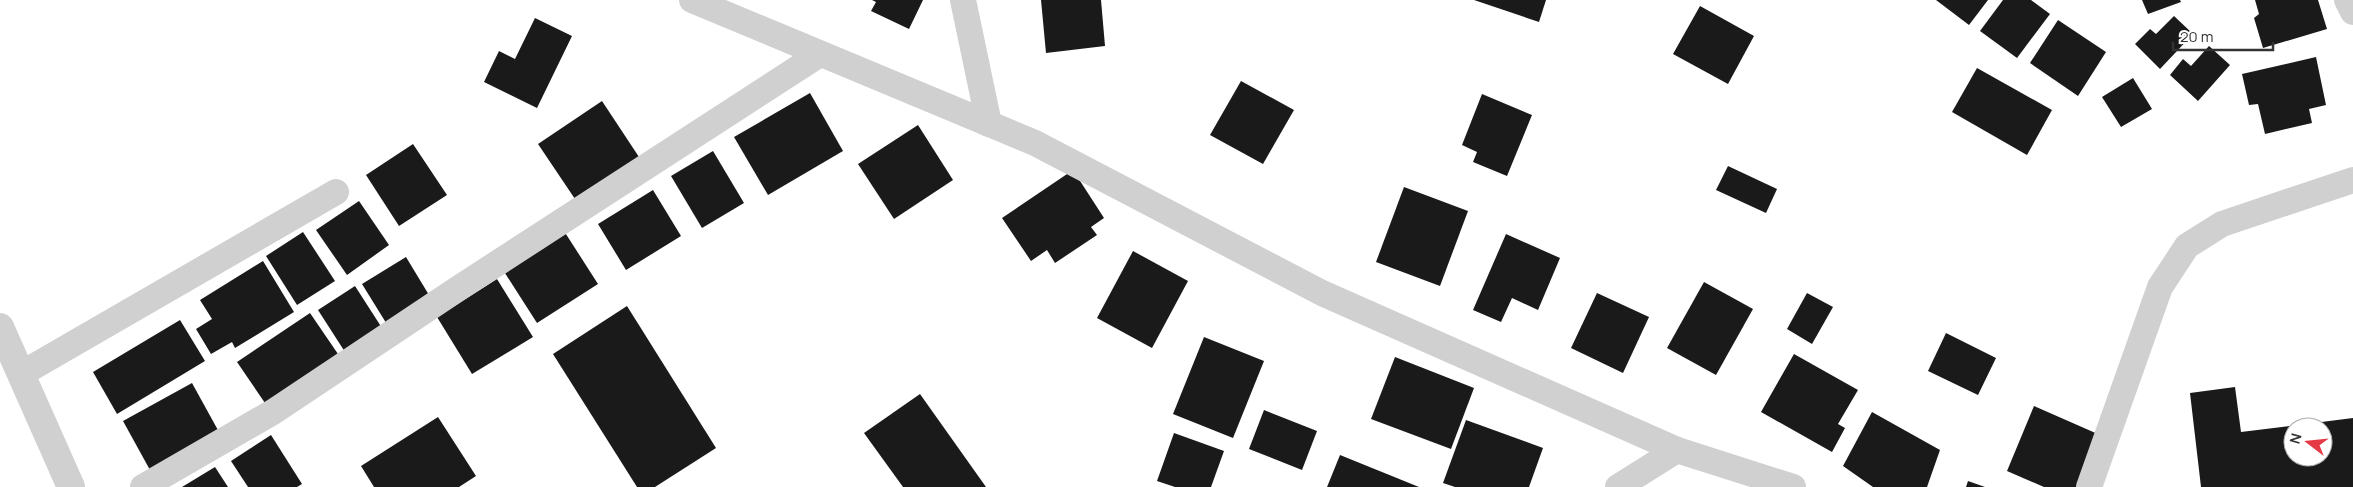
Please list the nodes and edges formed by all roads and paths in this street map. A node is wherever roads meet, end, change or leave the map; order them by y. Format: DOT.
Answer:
graph roads {
  1 [pos="692,0"];
  2 [pos="963,0"];
  3 [pos="2347,0"];
  4 [pos="2353,12"];
  5 [pos="820,54"];
  6 [pos="989,124"];
  7 [pos="2353,180"];
  8 [pos="336,192"];
  9 [pos="0,328"];
  10 [pos="21,374"];
  11 [pos="1677,450"];
  12 [pos="1786,486"];
  13 [pos="71,487"];
  14 [pos="143,487"];
  15 [pos="1618,487"];
  16 [pos="2089,487"];
  1 -- 5 [label="street"];
  2 -- 6 [label="street"];
  3 -- 4 [label="street"];
  5 -- 6 [label="street"];
  5 -- 14 [label="street"];
  6 -- 11 [label="street"];
  7 -- 16 [label="street"];
  8 -- 10 [label="street"];
  9 -- 10 [label="street"];
  10 -- 13 [label="street"];
  11 -- 12 [label="street"];
  11 -- 15 [label="street"];
}
